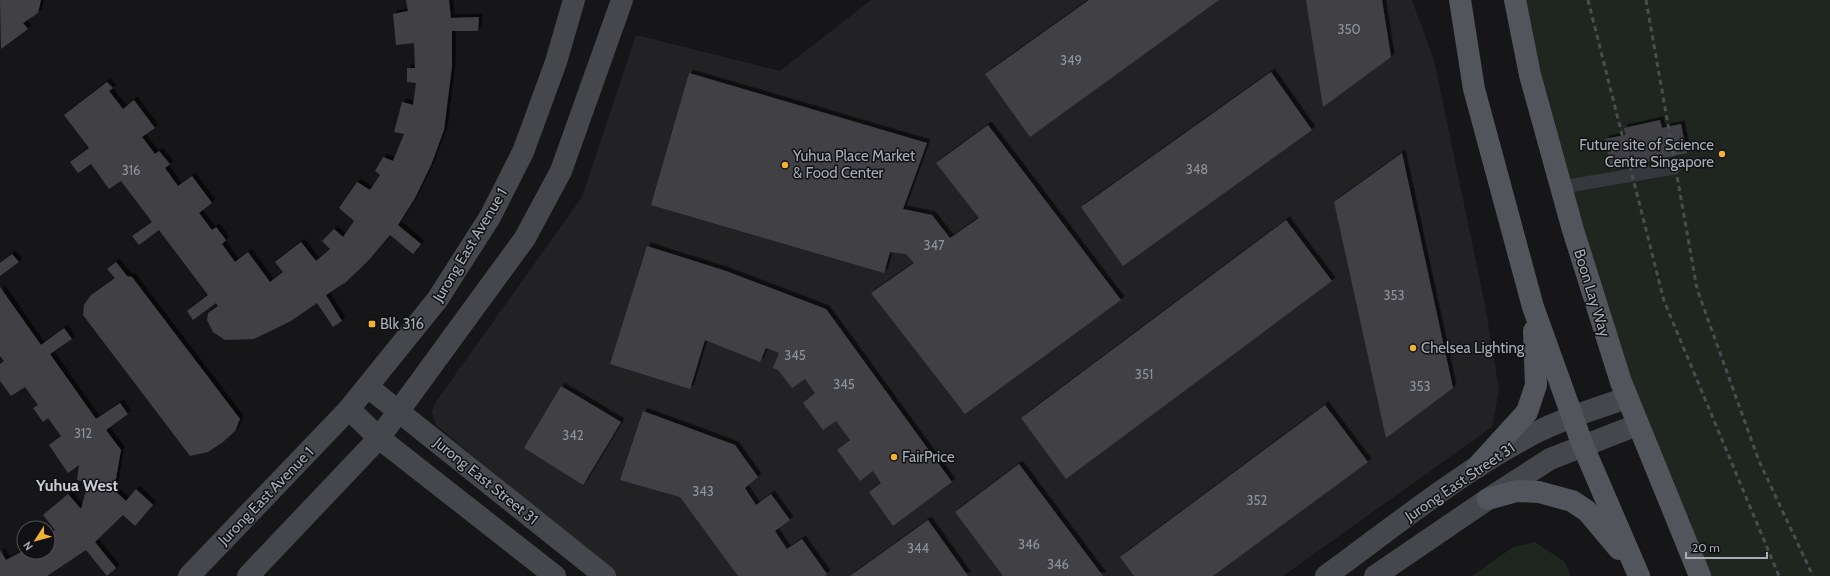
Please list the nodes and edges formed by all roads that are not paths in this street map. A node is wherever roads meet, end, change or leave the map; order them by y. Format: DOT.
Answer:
graph roads {
  1 [pos="574,0"];
  2 [pos="622,0"];
  3 [pos="1460,0"];
  4 [pos="1515,0"];
  5 [pos="1674,168"];
  6 [pos="1562,187"];
  7 [pos="1533,307"];
  8 [pos="368,387"];
  9 [pos="1627,398"];
  10 [pos="349,409"];
  11 [pos="399,412"];
  12 [pos="1572,417"];
  13 [pos="1637,425"];
  14 [pos="379,438"];
  15 [pos="1583,446"];
  16 [pos="1477,467"];
  17 [pos="1488,499"];
  18 [pos="1635,570"];
  19 [pos="189,576"];
  20 [pos="248,576"];
  21 [pos="555,576"];
  22 [pos="605,576"];
  23 [pos="1326,576"];
  24 [pos="1375,576"];
  25 [pos="1700,576"];
  1 -- 8 [label="street, Jurong East Avenue 1"];
  2 -- 11 [label="street"];
  3 -- 7 [label="main road"];
  4 -- 6 [label="main road, Boon Lay Way"];
  5 -- 6 [label="lane"];
  6 -- 9 [label="main road, Boon Lay Way"];
  7 -- 12 [label="main road"];
  7 -- 16 [label="main road"];
  8 -- 10 [label="street, Jurong East Avenue 1"];
  8 -- 11 [label="street, Jurong East Street 31"];
  9 -- 12 [label="street, Jurong East Street 31"];
  9 -- 13 [label="main road, Boon Lay Way"];
  10 -- 14 [label="street, Jurong East Street 31"];
  10 -- 19 [label="street, Jurong East Avenue 1"];
  11 -- 14 [label="street"];
  11 -- 22 [label="street, Jurong East Street 31"];
  12 -- 15 [label="main road"];
  12 -- 16 [label="street, Jurong East Street 31"];
  13 -- 15 [label="street, Jurong East Street 31"];
  13 -- 25 [label="main road, Boon Lay Way"];
  14 -- 20 [label="street"];
  14 -- 21 [label="street, Jurong East Street 31"];
  15 -- 17 [label="street, Jurong East Street 31"];
  15 -- 18 [label="main road"];
  16 -- 23 [label="street, Jurong East Street 31"];
  17 -- 18 [label="main road"];
  17 -- 24 [label="street, Jurong East Street 31"];
}
